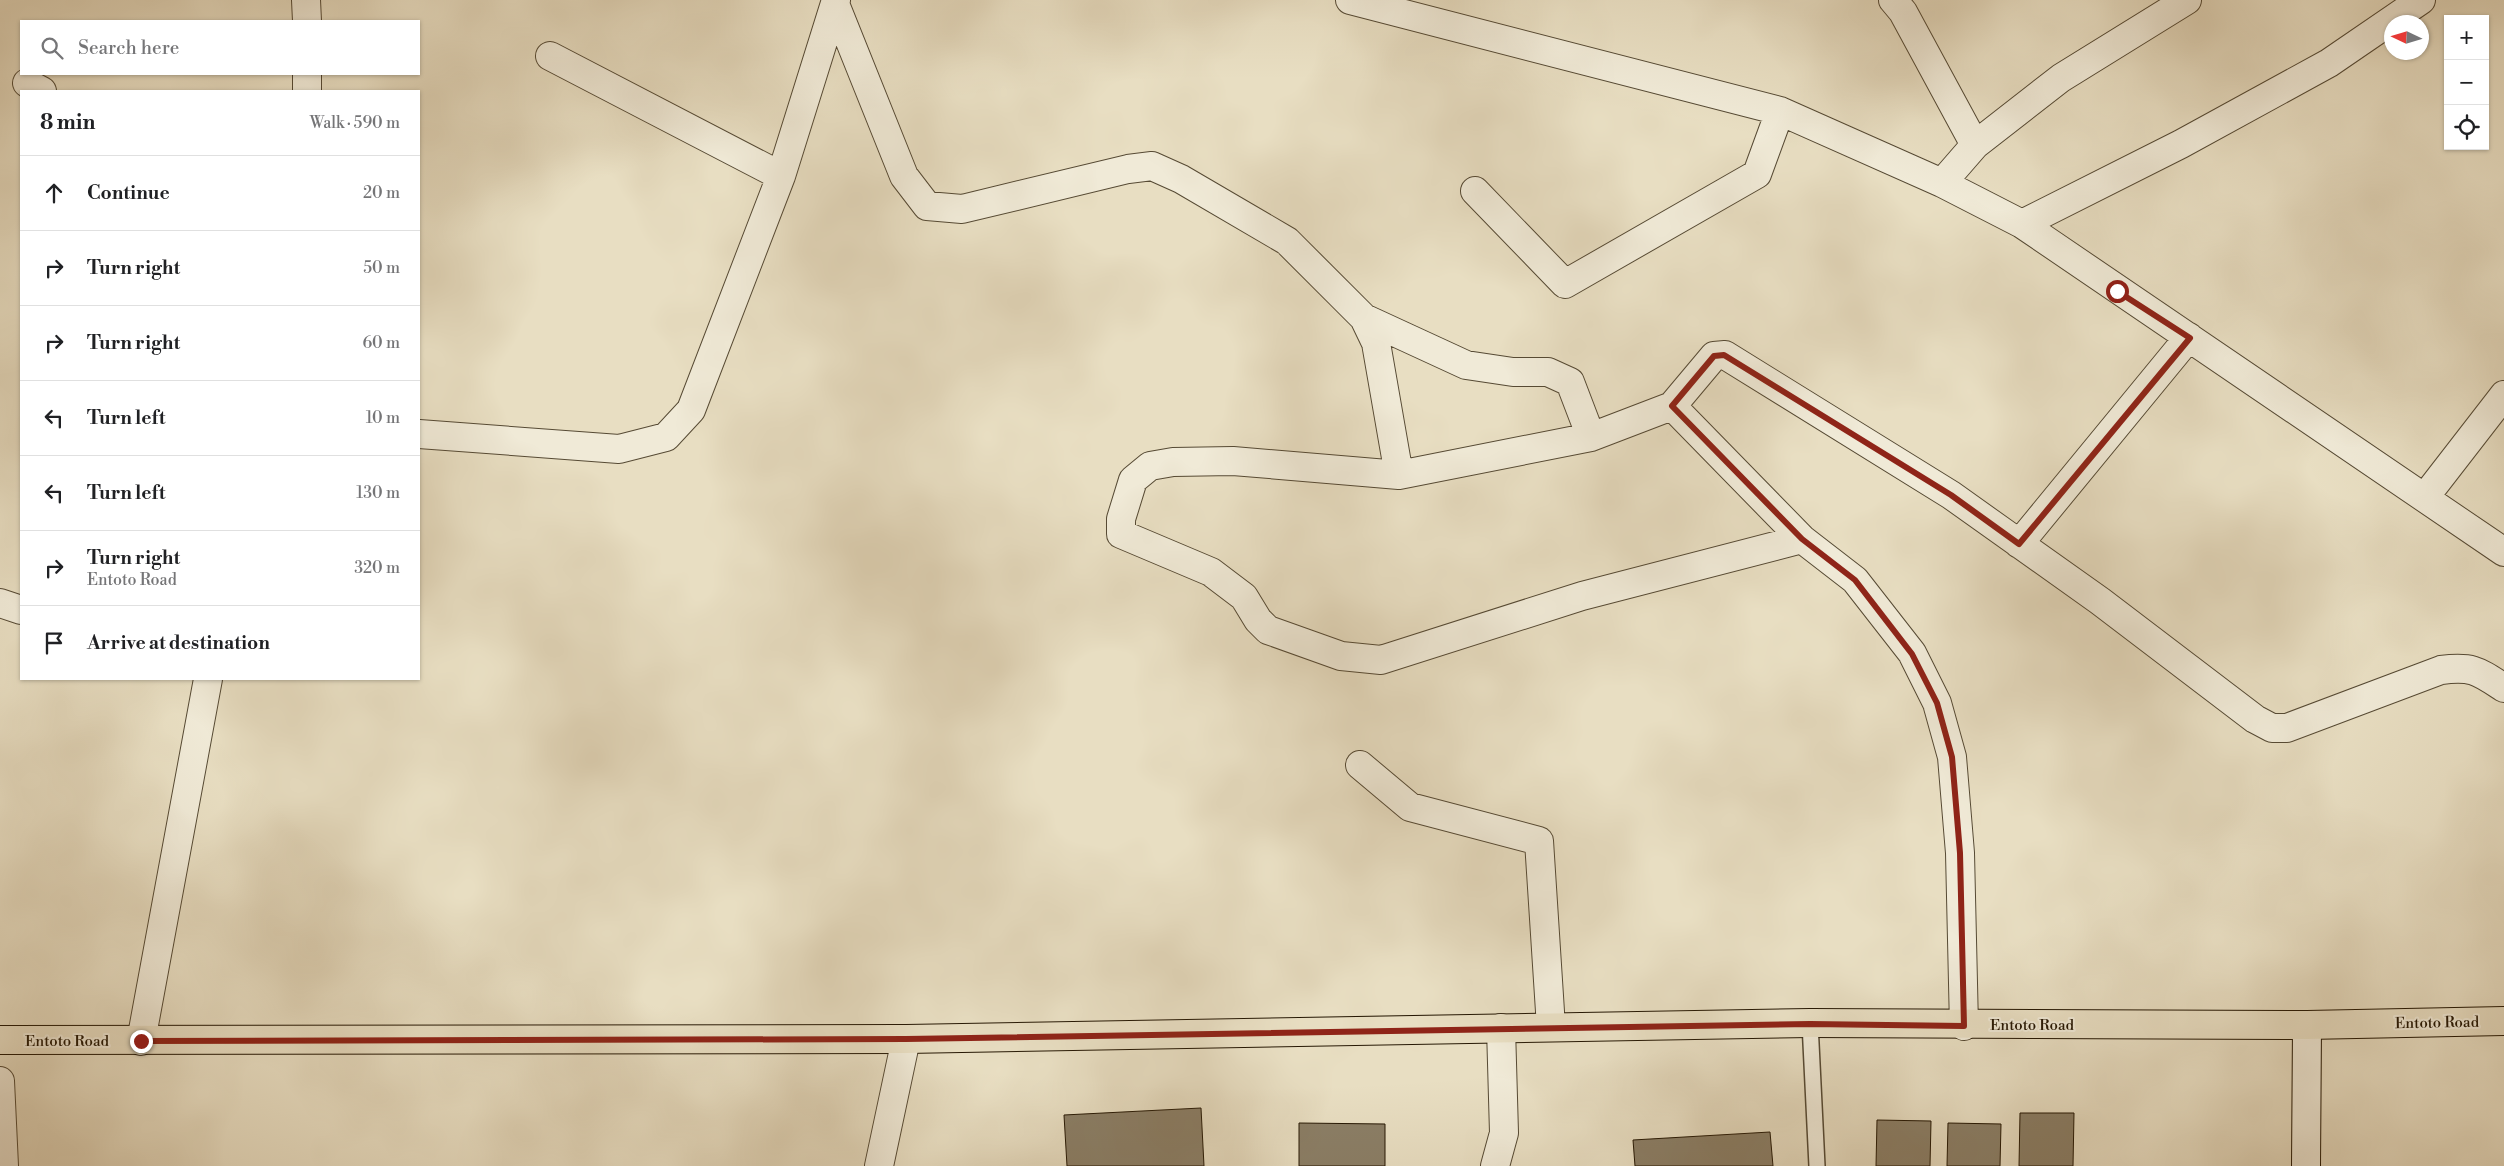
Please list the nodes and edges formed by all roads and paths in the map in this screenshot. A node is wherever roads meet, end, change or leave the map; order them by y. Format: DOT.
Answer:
graph roads {
  1 [pos="306,0"];
  2 [pos="1350,0"];
  3 [pos="1894,0"];
  4 [pos="2187,0"];
  5 [pos="2421,0"];
  6 [pos="836,2"];
  7 [pos="306,20"];
  8 [pos="550,56"];
  9 [pos="307,75"];
  10 [pos="307,90"];
  11 [pos="1780,111"];
  12 [pos="1976,145"];
  13 [pos="782,176"];
  14 [pos="1942,184"];
  15 [pos="1475,191"];
  16 [pos="2022,224"];
  17 [pos="1364,318"];
  18 [pos="2190,338"];
  19 [pos="2504,395"];
  20 [pos="1672,406"];
  21 [pos="420,434"];
  22 [pos="1591,437"];
  23 [pos="1399,475"];
  24 [pos="2424,497"];
  25 [pos="1802,539"];
  26 [pos="2019,544"];
  27 [pos="2504,552"];
  28 [pos="0,603"];
  29 [pos="20,610"];
  30 [pos="208,680"];
  31 [pos="2504,688"];
  32 [pos="1360,765"];
  33 [pos="2504,1021"];
  34 [pos="1810,1024"];
  35 [pos="2307,1025"];
  36 [pos="1964,1026"];
  37 [pos="1551,1027"];
  38 [pos="1501,1028"];
  39 [pos="906,1039"];
  40 [pos="0,1040"];
  41 [pos="141,1041"];
  42 [pos="0,1081"];
  43 [pos="4,1166"];
  44 [pos="879,1166"];
  45 [pos="1495,1166"];
  46 [pos="1817,1166"];
  47 [pos="2306,1166"];
  1 -- 7 [label="street"];
  2 -- 11 [label="street"];
  3 -- 12 [label="street"];
  4 -- 12 [label="street"];
  5 -- 16 [label="street"];
  6 -- 13 [label="street"];
  6 -- 17 [label="street"];
  8 -- 13 [label="street"];
  9 -- 10 [label="street"];
  11 -- 14 [label="street"];
  11 -- 15 [label="street"];
  12 -- 14 [label="street"];
  13 -- 21 [label="street"];
  14 -- 16 [label="street"];
  16 -- 18 [label="street"];
  17 -- 22 [label="street"];
  17 -- 23 [label="street"];
  18 -- 24 [label="street"];
  18 -- 26 [label="street"];
  19 -- 24 [label="street"];
  20 -- 22 [label="street"];
  20 -- 25 [label="street"];
  20 -- 26 [label="street"];
  22 -- 23 [label="street"];
  23 -- 25 [label="street"];
  24 -- 27 [label="street"];
  25 -- 36 [label="street"];
  26 -- 31 [label="street"];
  28 -- 29 [label="street"];
  30 -- 41 [label="street"];
  32 -- 37 [label="street"];
  33 -- 35 [label="main road, Entoto Road"];
  34 -- 36 [label="main road, Entoto Road"];
  34 -- 37 [label="main road, Entoto Road"];
  34 -- 46 [label="lane"];
  35 -- 36 [label="main road, Entoto Road"];
  35 -- 47 [label="street"];
  37 -- 38 [label="main road, Entoto Road"];
  38 -- 39 [label="main road, Entoto Road"];
  38 -- 45 [label="street"];
  39 -- 41 [label="main road, Entoto Road"];
  39 -- 44 [label="street"];
  40 -- 41 [label="main road, Entoto Road"];
  42 -- 43 [label="street"];
}
